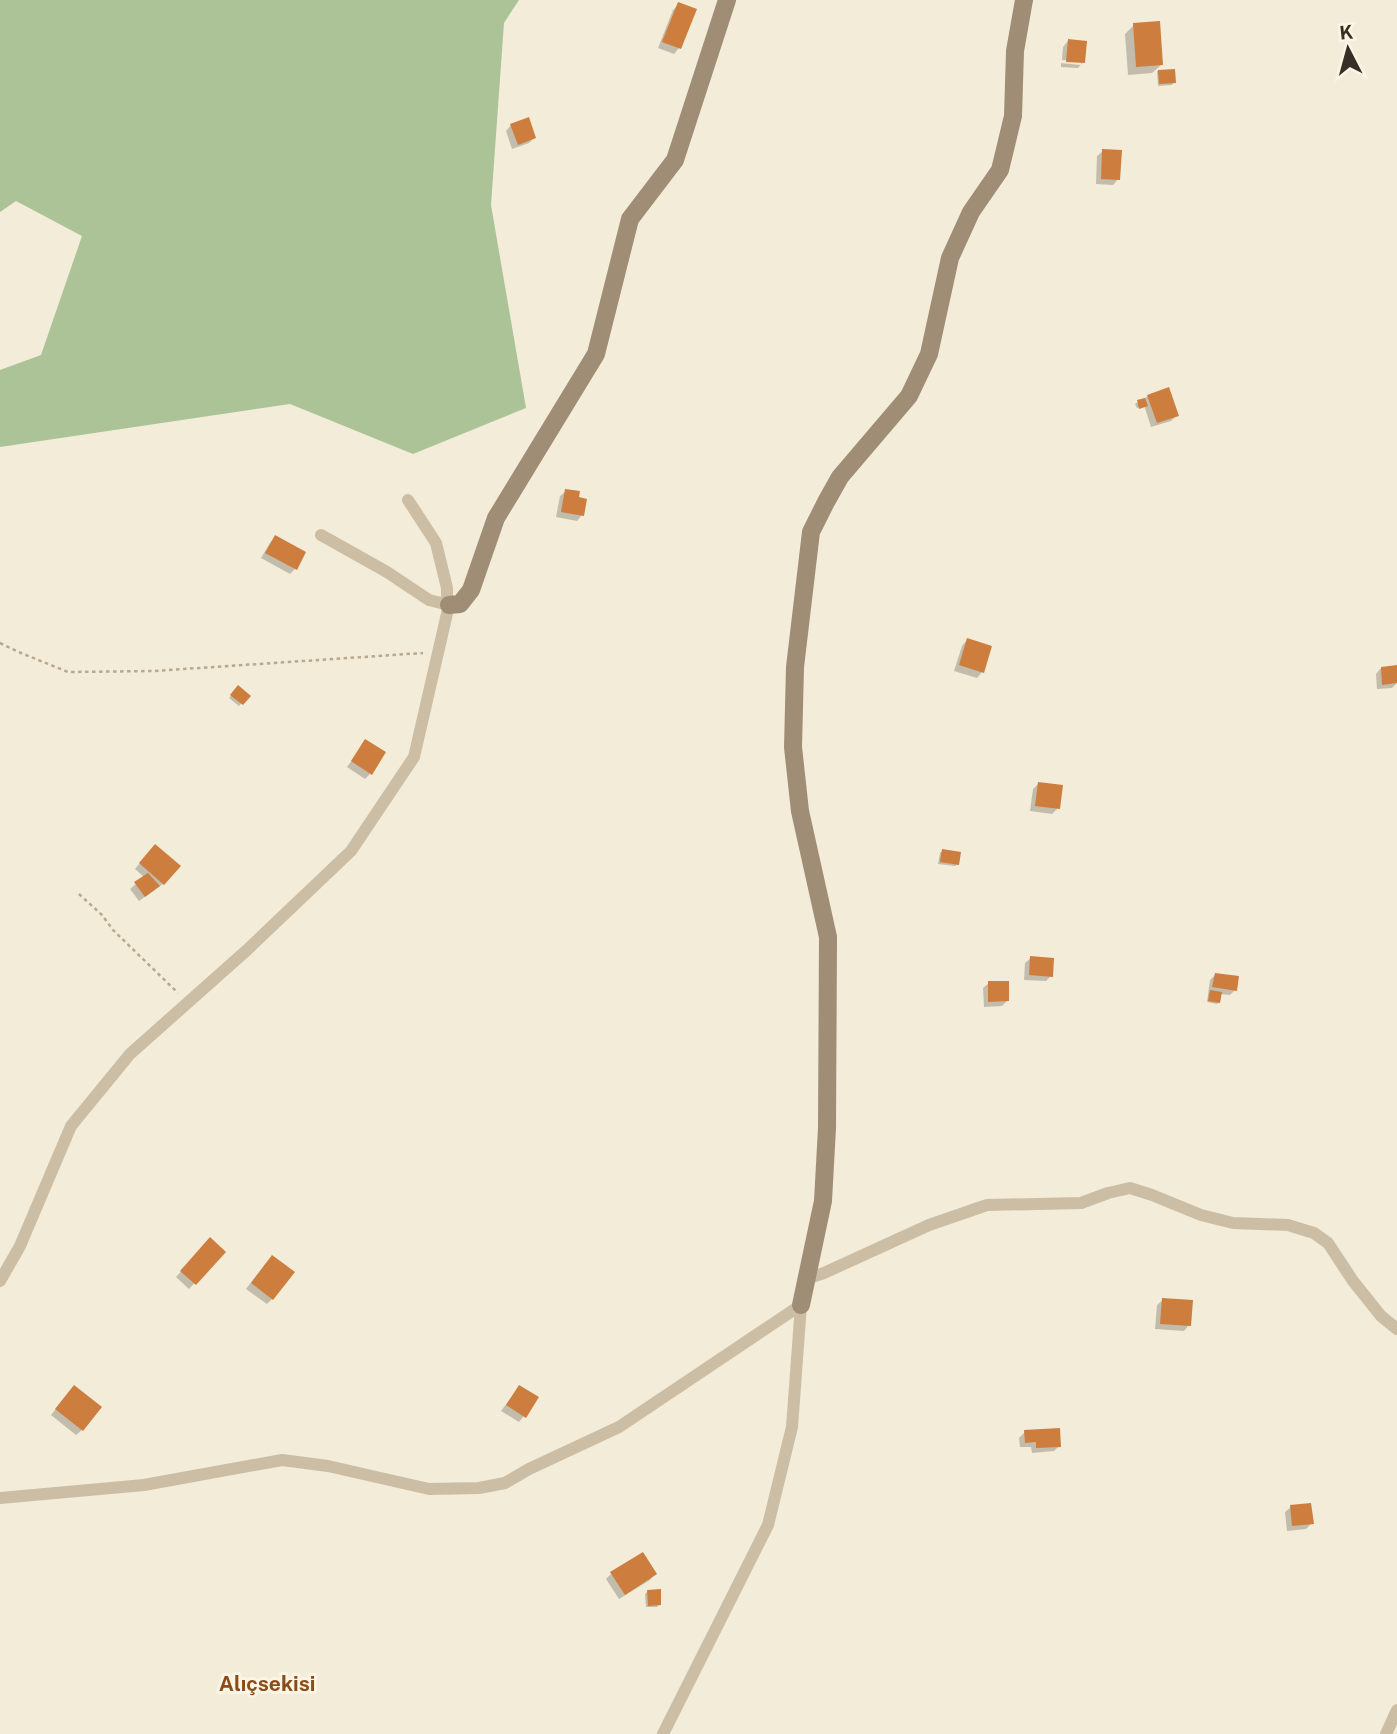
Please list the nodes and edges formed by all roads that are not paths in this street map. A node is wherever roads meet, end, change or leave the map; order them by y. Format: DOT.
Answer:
graph roads {
  1 [pos="727,0"];
  2 [pos="1024,0"];
  3 [pos="408,500"];
  4 [pos="321,535"];
  5 [pos="448,604"];
  6 [pos="806,1279"];
  7 [pos="0,1281"];
  8 [pos="801,1305"];
  9 [pos="1397,1329"];
  10 [pos="0,1498"];
  11 [pos="1397,1710"];
  12 [pos="663,1734"];
  13 [pos="1386,1734"];
  1 -- 5 [label="street"];
  2 -- 6 [label="street"];
  3 -- 5 [label="street"];
  4 -- 5 [label="street"];
  5 -- 7 [label="street"];
  6 -- 8 [label="street"];
  6 -- 9 [label="street"];
  8 -- 10 [label="street"];
  8 -- 12 [label="street"];
  11 -- 13 [label="street"];
}
